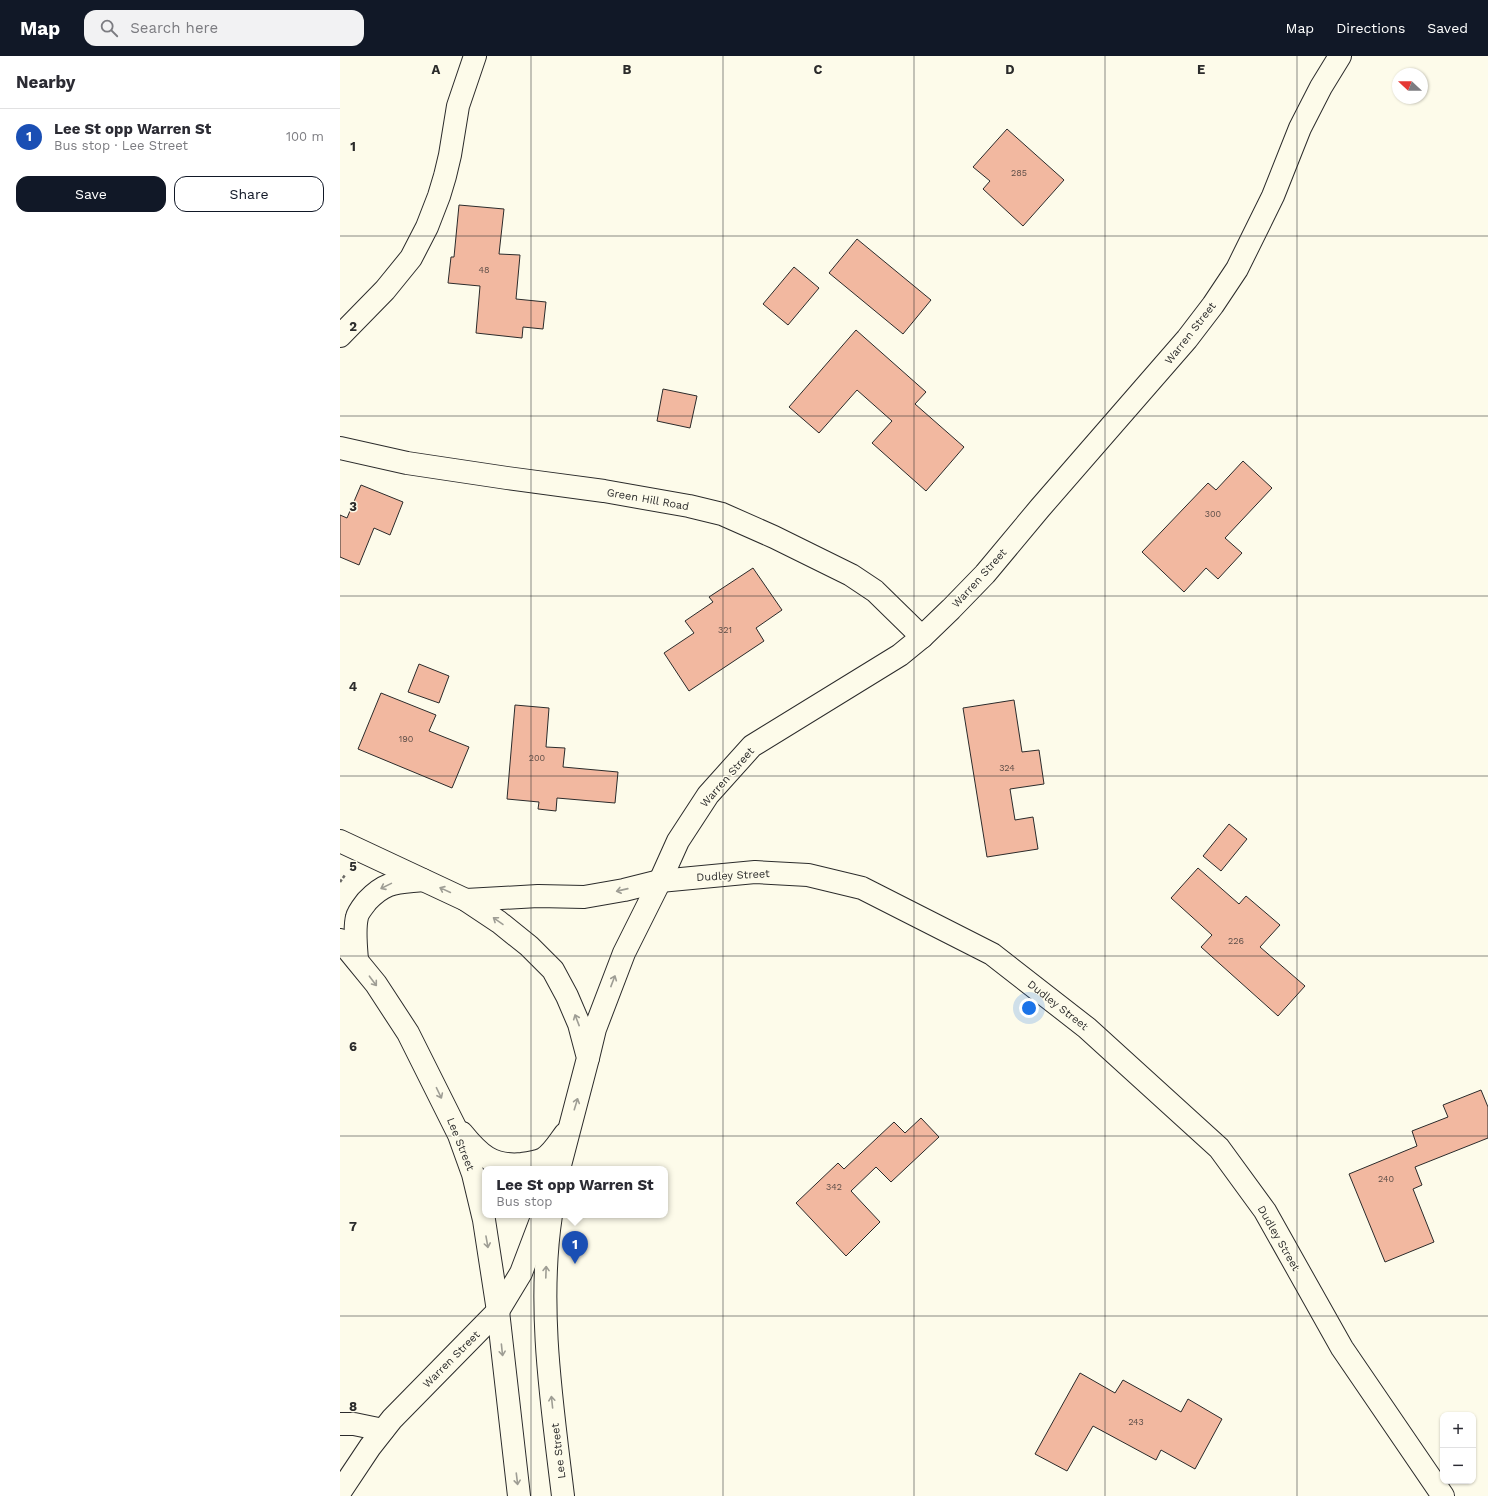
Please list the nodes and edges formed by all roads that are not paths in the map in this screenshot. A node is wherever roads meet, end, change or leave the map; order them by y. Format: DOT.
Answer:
graph roads {
  1 [pos="475,56"];
  2 [pos="1340,56"];
  3 [pos="340,336"];
  4 [pos="340,448"];
  5 [pos="922,637"];
  6 [pos="340,841"];
  7 [pos="424,880"];
  8 [pos="660,881"];
  9 [pos="466,900"];
  10 [pos="340,940"];
  11 [pos="357,960"];
  12 [pos="588,1058"];
  13 [pos="450,1118"];
  14 [pos="568,1130"];
  15 [pos="560,1166"];
  16 [pos="482,1215"];
  17 [pos="482,1218"];
  18 [pos="543,1218"];
  19 [pos="550,1218"];
  20 [pos="498,1311"];
  21 [pos="340,1424"];
  22 [pos="383,1430"];
  23 [pos="340,1492"];
  24 [pos="519,1496"];
  25 [pos="563,1496"];
  26 [pos="1443,1496"];
  1 -- 3 [label="street"];
  2 -- 5 [label="street, Warren Street"];
  4 -- 5 [label="street, Green Hill Road"];
  5 -- 8 [label="street, Warren Street"];
  6 -- 7 [label="street"];
  9 -- 7 [label="street, one-way"];
  7 -- 11 [label="street, one-way"];
  8 -- 9 [label="street, Dudley Street, one-way"];
  12 -- 8 [label="street, Warren Street, one-way"];
  8 -- 26 [label="street, Dudley Street"];
  12 -- 9 [label="street, one-way"];
  10 -- 11 [label="street, Lee Street"];
  11 -- 13 [label="street, Lee Street, one-way"];
  14 -- 12 [label="street, one-way"];
  13 -- 14 [label="street"];
  13 -- 16 [label="street, Lee Street, one-way"];
  14 -- 15 [label="street"];
  17 -- 20 [label="street, Lee Street, one-way"];
  18 -- 20 [label="street, Warren Street"];
  25 -- 19 [label="street, Lee Street, one-way"];
  20 -- 22 [label="street, Warren Street"];
  20 -- 24 [label="street, Lee Street, one-way"];
  21 -- 22 [label="street"];
  22 -- 23 [label="street, Warren Street"];
}
